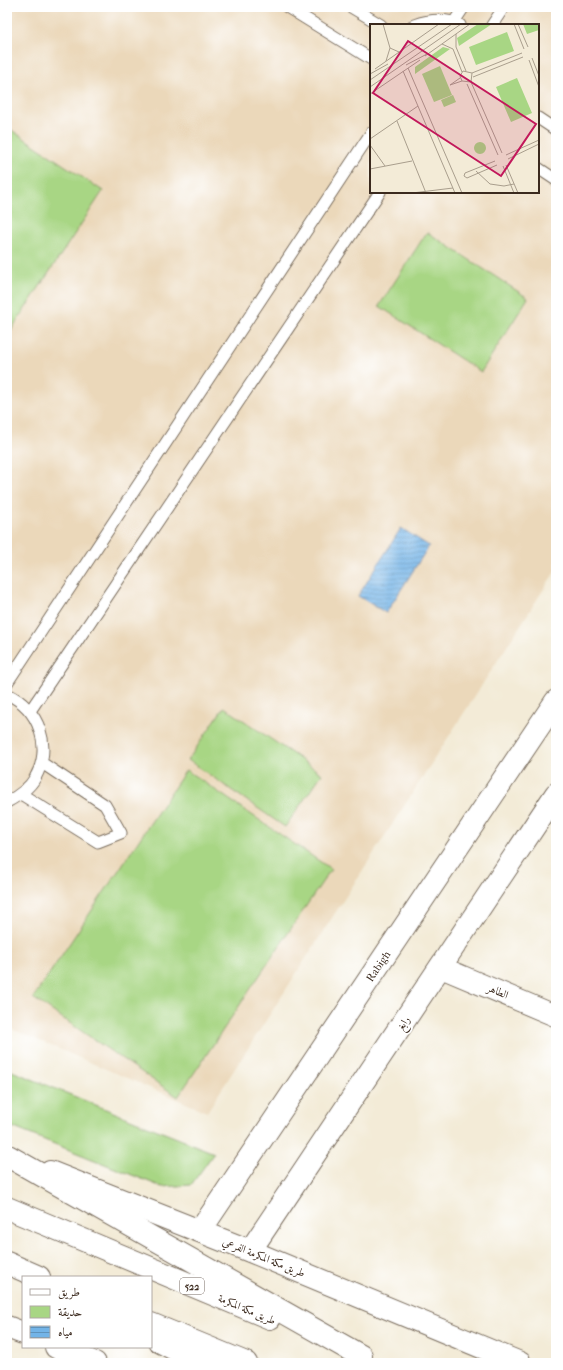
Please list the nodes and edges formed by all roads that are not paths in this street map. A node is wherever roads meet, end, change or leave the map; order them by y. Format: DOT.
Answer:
graph roads {
  1 [pos="287,7"];
  2 [pos="351,7"];
  3 [pos="464,7"];
  4 [pos="504,7"];
  5 [pos="379,24"];
  6 [pos="418,24"];
  7 [pos="457,24"];
  8 [pos="493,24"];
  9 [pos="370,58"];
  10 [pos="539,119"];
  11 [pos="556,130"];
  12 [pos="370,135"];
  13 [pos="539,169"];
  14 [pos="556,180"];
  15 [pos="379,193"];
  16 [pos="7,683"];
  17 [pos="7,694"];
  18 [pos="556,701"];
  19 [pos="30,711"];
  20 [pos="42,763"];
  21 [pos="21,794"];
  22 [pos="556,794"];
  23 [pos="7,802"];
  24 [pos="440,967"];
  25 [pos="556,1016"];
  26 [pos="8,1155"];
  27 [pos="7,1208"];
  28 [pos="200,1231"];
  29 [pos="250,1251"];
  30 [pos="7,1263"];
  31 [pos="37,1276"];
  32 [pos="152,1324"];
  33 [pos="7,1327"];
  34 [pos="22,1333"];
  35 [pos="152,1337"];
  36 [pos="58,1348"];
  37 [pos="369,1360"];
  38 [pos="96,1363"];
  39 [pos="201,1363"];
  40 [pos="246,1363"];
  41 [pos="520,1363"];
  1 -- 9 [label="lane"];
  2 -- 5 [label="lane"];
  3 -- 7 [label="lane"];
  4 -- 8 [label="lane"];
  6 -- 7 [label="lane"];
  10 -- 11 [label="lane"];
  12 -- 16 [label="lane"];
  13 -- 14 [label="lane"];
  15 -- 19 [label="lane"];
  17 -- 19 [label="lane"];
  18 -- 28 [label="main road, Rabigh"];
  19 -- 20 [label="lane"];
  20 -- 21 [label="lane"];
  20 -- 21 [label="lane"];
  21 -- 23 [label="lane"];
  22 -- 24 [label="main road, رابغ"];
  24 -- 25 [label="street, الطاهر"];
  24 -- 29 [label="main road, رابغ"];
  26 -- 28 [label="main road, طريق مكة المكرمة الفرعي"];
  26 -- 37 [label="main road"];
  27 -- 37 [label="main road, طريق مكة المكرمة / 522"];
  28 -- 29 [label="main road, طريق مكة المكرمة الفرعي"];
  29 -- 41 [label="main road, طريق مكة المكرمة الفرعي"];
  30 -- 31 [label="main road"];
  32 -- 40 [label="main road"];
  33 -- 34 [label="main road"];
  35 -- 39 [label="main road"];
  36 -- 38 [label="main road"];
}
